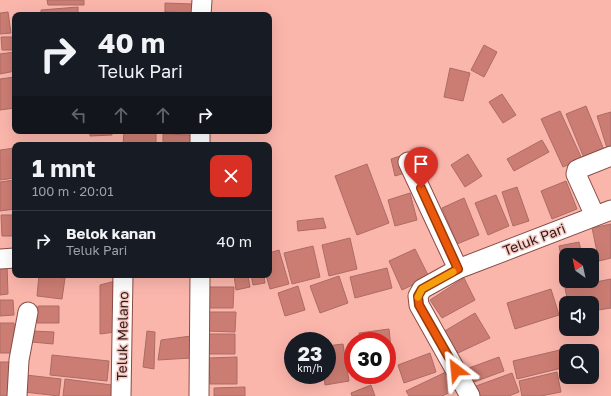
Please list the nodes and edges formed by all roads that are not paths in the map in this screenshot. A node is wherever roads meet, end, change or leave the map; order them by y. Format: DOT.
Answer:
graph roads {
  1 [pos="202,0"];
  2 [pos="201,12"];
  3 [pos="611,156"];
  4 [pos="408,162"];
  5 [pos="603,213"];
  6 [pos="12,258"];
  7 [pos="0,259"];
  8 [pos="458,269"];
  9 [pos="123,278"];
  10 [pos="200,278"];
  11 [pos="28,312"];
  12 [pos="17,396"];
  13 [pos="121,396"];
  14 [pos="199,396"];
  15 [pos="470,396"];
  1 -- 2 [label="street"];
  3 -- 5 [label="street"];
  4 -- 8 [label="street"];
  5 -- 8 [label="street, Teluk Pari"];
  6 -- 7 [label="street"];
  8 -- 15 [label="street, Teluk Pari"];
  9 -- 13 [label="street, Teluk Melano"];
  10 -- 14 [label="street"];
  11 -- 12 [label="street"];
}
